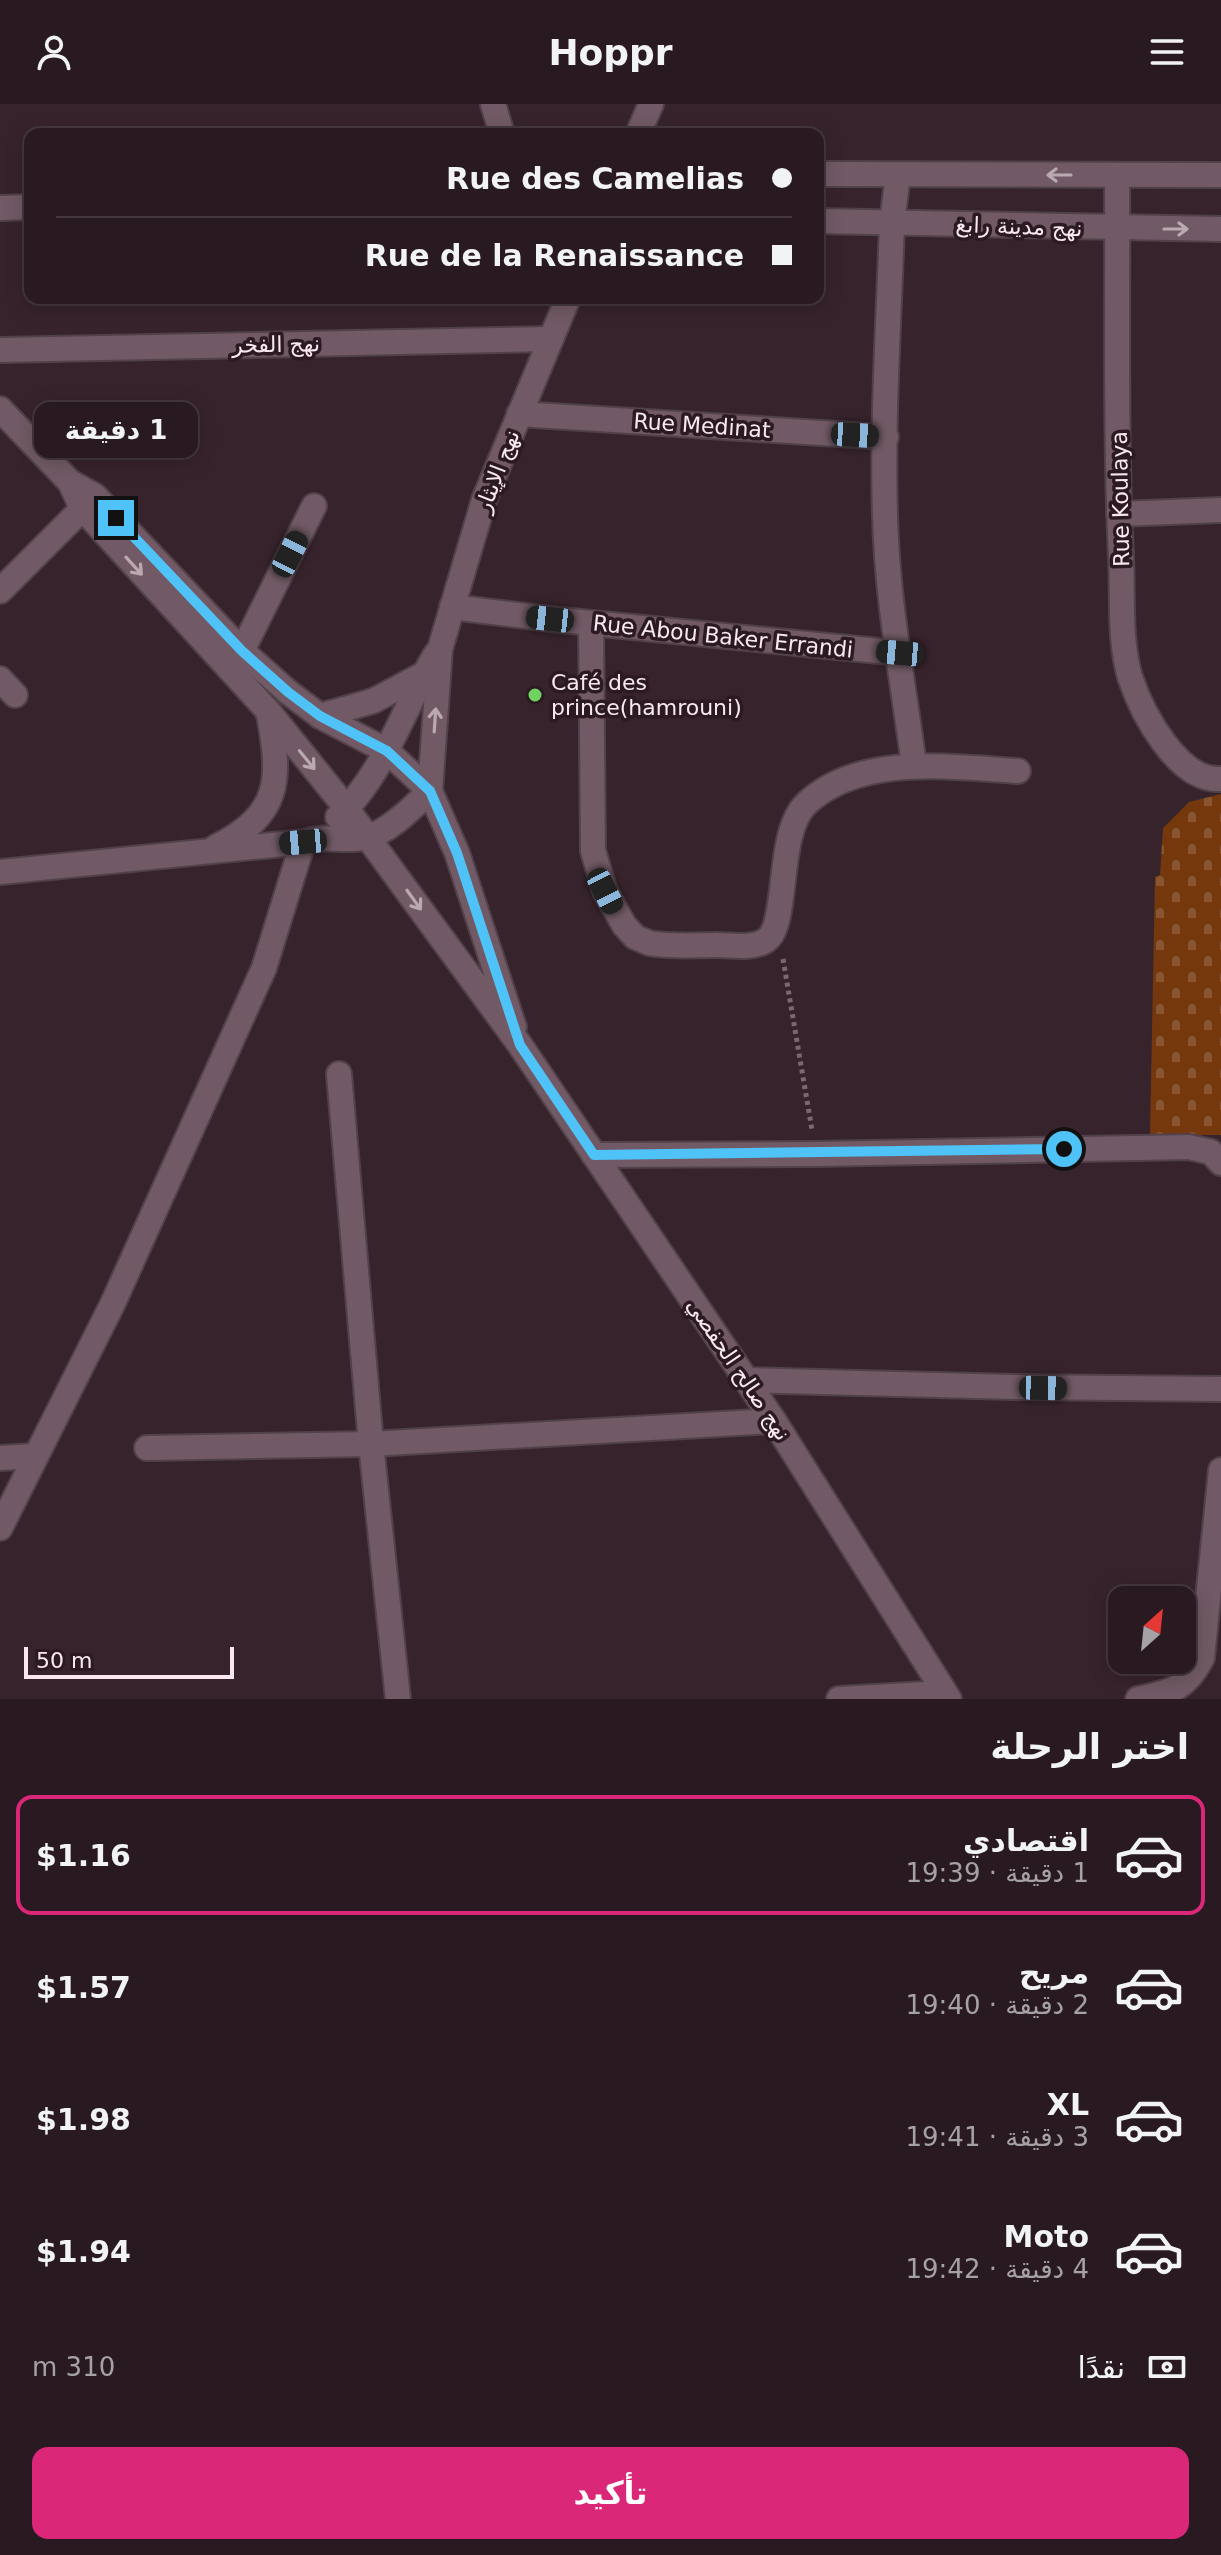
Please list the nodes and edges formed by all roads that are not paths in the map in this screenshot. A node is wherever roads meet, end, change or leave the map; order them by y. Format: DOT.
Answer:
graph roads {
  1 [pos="493,104"];
  2 [pos="651,104"];
  3 [pos="500,128"];
  4 [pos="641,128"];
  5 [pos="824,174"];
  6 [pos="898,175"];
  7 [pos="1117,175"];
  8 [pos="1221,175"];
  9 [pos="24,207"];
  10 [pos="0,208"];
  11 [pos="824,221"];
  12 [pos="892,222"];
  13 [pos="1118,229"];
  14 [pos="1221,229"];
  15 [pos="566,304"];
  16 [pos="551,339"];
  17 [pos="0,350"];
  18 [pos="0,409"];
  19 [pos="519,414"];
  20 [pos="886,437"];
  21 [pos="88,502"];
  22 [pos="314,506"];
  23 [pos="1221,510"];
  24 [pos="1119,514"];
  25 [pos="0,591"];
  26 [pos="452,607"];
  27 [pos="591,623"];
  28 [pos="440,649"];
  29 [pos="242,651"];
  30 [pos="900,653"];
  31 [pos="424,674"];
  32 [pos="269,712"];
  33 [pos="320,716"];
  34 [pos="387,751"];
  35 [pos="914,765"];
  36 [pos="1018,771"];
  37 [pos="1221,779"];
  38 [pos="430,791"];
  39 [pos="347,809"];
  40 [pos="368,837"];
  41 [pos="310,840"];
  42 [pos="207,851"];
  43 [pos="0,872"];
  44 [pos="520,1045"];
  45 [pos="339,1074"];
  46 [pos="594,1155"];
  47 [pos="1221,1163"];
  48 [pos="747,1380"];
  49 [pos="1221,1389"];
  50 [pos="774,1421"];
  51 [pos="371,1444"];
  52 [pos="147,1448"];
  53 [pos="34,1456"];
  54 [pos="0,1458"];
  55 [pos="1221,1470"];
  56 [pos="0,1528"];
  57 [pos="946,1696"];
  58 [pos="398,1699"];
  59 [pos="839,1699"];
  60 [pos="1138,1699"];
  1 -- 3 [label="street"];
  2 -- 4 [label="street"];
  5 -- 6 [label="street"];
  7 -- 6 [label="street, one-way"];
  6 -- 12 [label="street"];
  7 -- 8 [label="street"];
  7 -- 13 [label="street, Rue Koulaya"];
  9 -- 10 [label="street"];
  11 -- 12 [label="street, نهج مدينة رابغ"];
  12 -- 13 [label="street, نهج مدينة رابغ"];
  12 -- 20 [label="street"];
  13 -- 14 [label="street, نهج مدينة رابغ, one-way"];
  13 -- 24 [label="street, Rue Koulaya"];
  15 -- 16 [label="street, نهج الإيثار"];
  16 -- 17 [label="street, نهج الفخر"];
  16 -- 19 [label="street, نهج الإيثار"];
  18 -- 21 [label="street"];
  19 -- 20 [label="street, Rue Medinat"];
  19 -- 26 [label="street, نهج الإيثار"];
  20 -- 30 [label="street"];
  21 -- 25 [label="street"];
  21 -- 29 [label="street, نهج صالح الحفصي"];
  21 -- 32 [label="street, نهج صالح الحفصي, one-way"];
  22 -- 29 [label="street"];
  23 -- 24 [label="street"];
  24 -- 37 [label="street, Rue Koulaya"];
  26 -- 27 [label="street, Rue Abou Baker Errandi"];
  26 -- 28 [label="street, نهج الإيثار"];
  27 -- 30 [label="street, Rue Abou Baker Errandi"];
  27 -- 35 [label="street"];
  28 -- 31 [label="street"];
  38 -- 28 [label="street, one-way"];
  29 -- 33 [label="street, نهج صالح الحفصي"];
  30 -- 35 [label="street"];
  31 -- 33 [label="street"];
  31 -- 34 [label="street"];
  32 -- 39 [label="street, نهج صالح الحفصي, one-way"];
  32 -- 42 [label="street"];
  33 -- 34 [label="street, نهج صالح الحفصي"];
  34 -- 38 [label="street, نهج صالح الحفصي"];
  34 -- 39 [label="street"];
  35 -- 36 [label="street"];
  38 -- 40 [label="street"];
  38 -- 44 [label="street, نهج صالح الحفصي"];
  39 -- 40 [label="street, نهج صالح الحفصي"];
  39 -- 41 [label="street"];
  40 -- 41 [label="street"];
  40 -- 44 [label="street, نهج صالح الحفصي, one-way"];
  41 -- 42 [label="street"];
  41 -- 53 [label="street"];
  42 -- 43 [label="street"];
  44 -- 46 [label="street, نهج صالح الحفصي"];
  45 -- 51 [label="street"];
  46 -- 47 [label="street"];
  46 -- 48 [label="street, نهج صالح الحفصي"];
  48 -- 49 [label="street"];
  48 -- 50 [label="street, نهج صالح الحفصي"];
  50 -- 51 [label="street"];
  50 -- 57 [label="street, نهج صالح الحفصي"];
  51 -- 52 [label="street"];
  51 -- 58 [label="street"];
  53 -- 54 [label="street"];
  53 -- 56 [label="street"];
  55 -- 60 [label="street"];
  57 -- 59 [label="street"];
}
